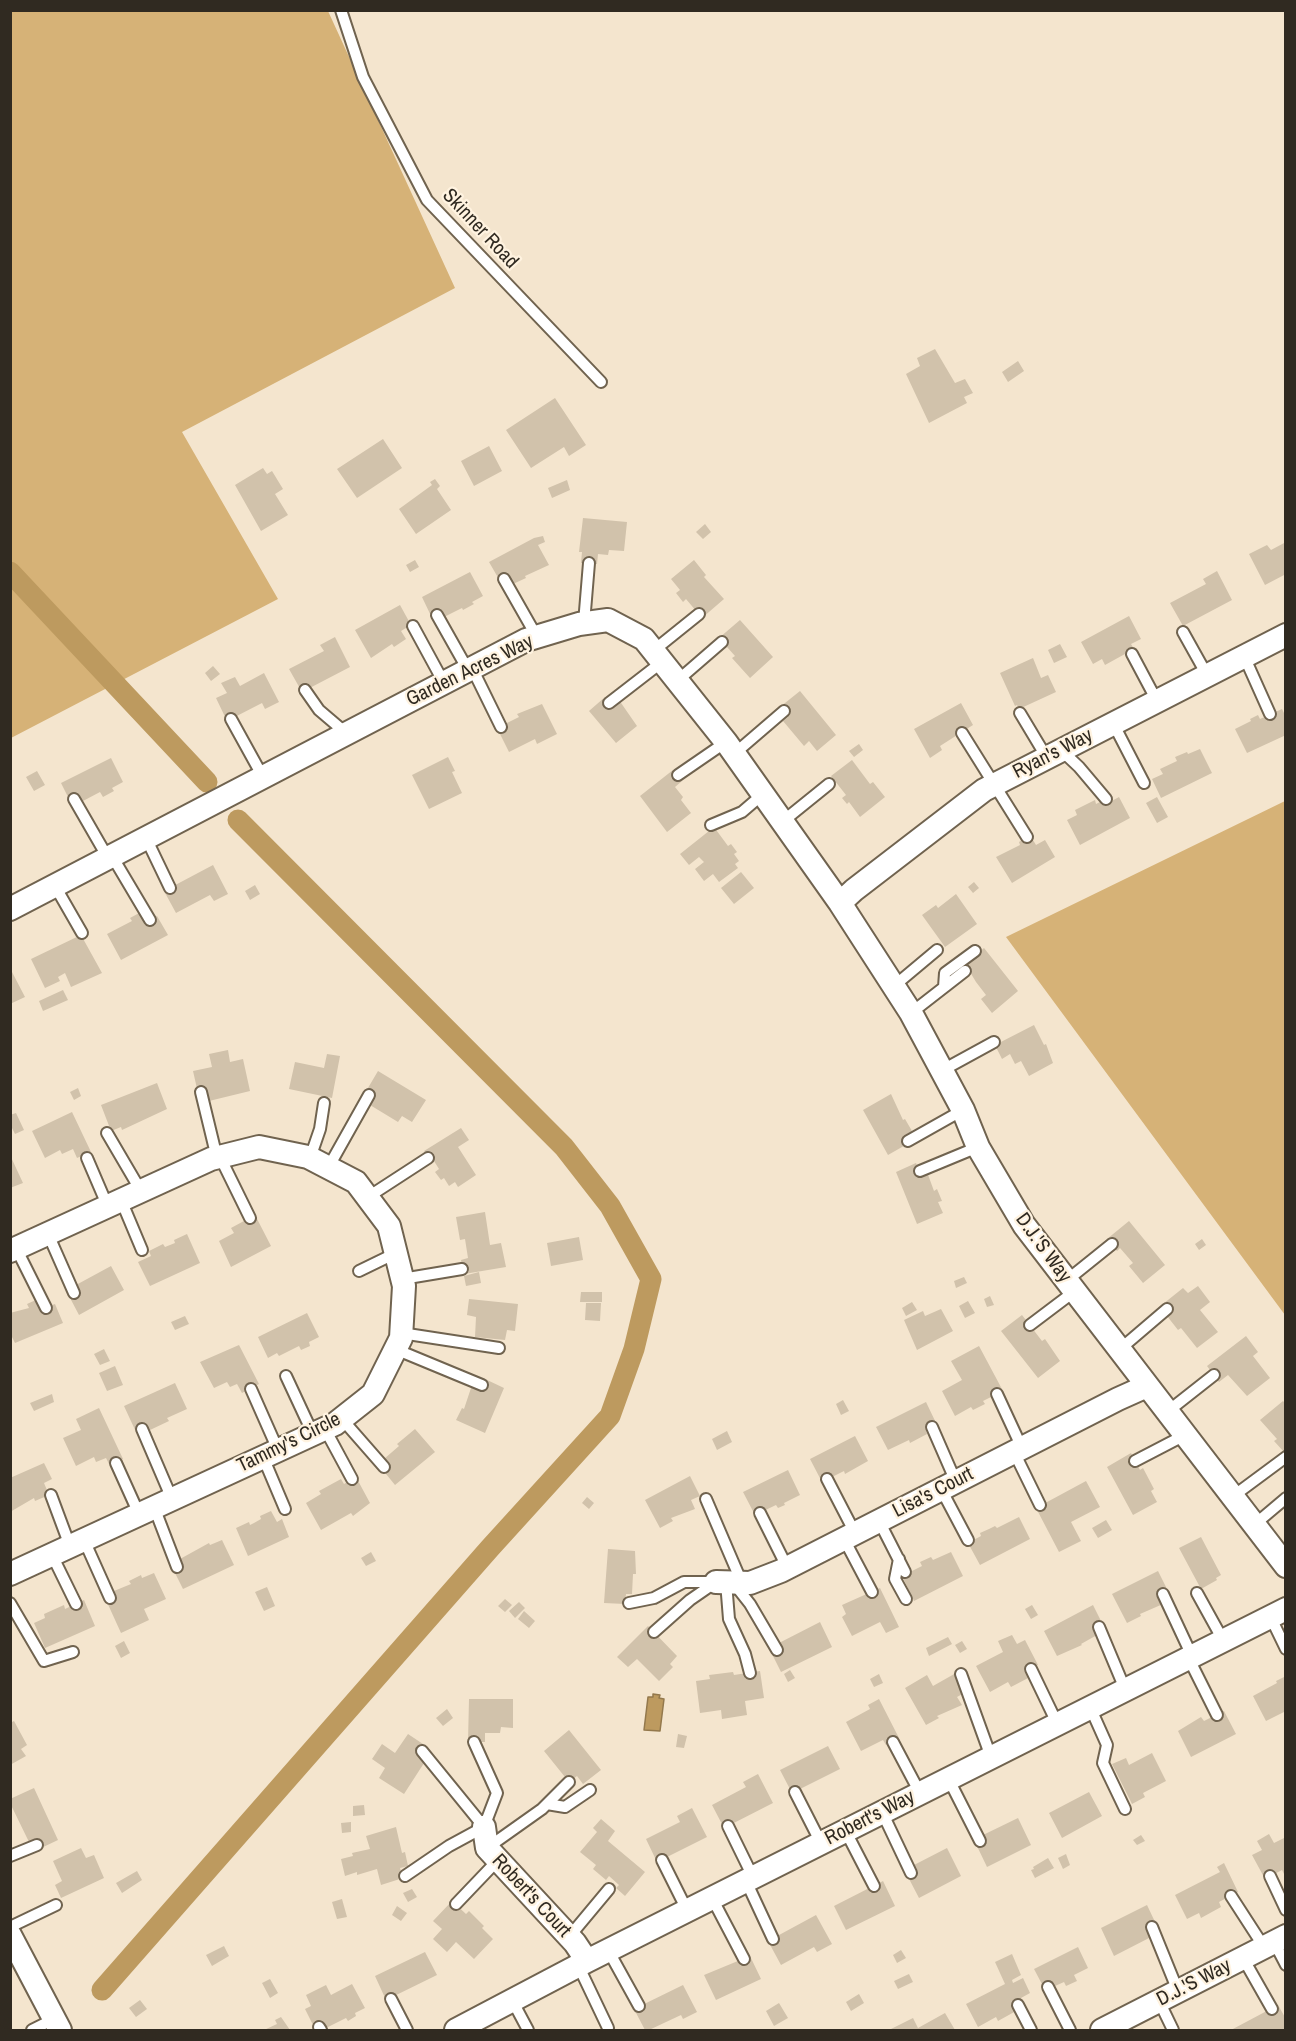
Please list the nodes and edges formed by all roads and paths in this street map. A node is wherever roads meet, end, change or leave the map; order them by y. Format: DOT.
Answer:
graph roads {
  1 [pos="341,10"];
  2 [pos="602,382"];
  3 [pos="589,563"];
  4 [pos="504,579"];
  5 [pos="699,614"];
  6 [pos="437,615"];
  7 [pos="584,623"];
  8 [pos="412,626"];
  9 [pos="1183,632"];
  10 [pos="1285,636"];
  11 [pos="537,637"];
  12 [pos="722,642"];
  13 [pos="1132,654"];
  14 [pos="657,656"];
  15 [pos="1244,656"];
  16 [pos="470,669"];
  17 [pos="1207,675"];
  18 [pos="677,681"];
  19 [pos="444,683"];
  20 [pos="305,690"];
  21 [pos="1157,701"];
  22 [pos="609,703"];
  23 [pos="784,711"];
  24 [pos="1020,713"];
  25 [pos="1270,714"];
  26 [pos="231,719"];
  27 [pos="1113,723"];
  28 [pos="501,727"];
  29 [pos="962,733"];
  30 [pos="346,734"];
  31 [pos="730,748"];
  32 [pos="1054,754"];
  33 [pos="678,775"];
  34 [pos="262,777"];
  35 [pos="1144,783"];
  36 [pos="829,784"];
  37 [pos="994,785"];
  38 [pos="763,794"];
  39 [pos="74,799"];
  40 [pos="1106,799"];
  41 [pos="782,822"];
  42 [pos="711,825"];
  43 [pos="1027,837"];
  44 [pos="146,838"];
  45 [pos="110,857"];
  46 [pos="55,886"];
  47 [pos="170,888"];
  48 [pos="840,903"];
  49 [pos="10,909"];
  50 [pos="150,920"];
  51 [pos="82,933"];
  52 [pos="937,950"];
  53 [pos="975,951"];
  54 [pos="965,971"];
  55 [pos="894,986"];
  56 [pos="944,987"];
  57 [pos="911,1013"];
  58 [pos="994,1042"];
  59 [pos="941,1072"];
  60 [pos="201,1092"];
  61 [pos="369,1095"];
  62 [pos="324,1103"];
  63 [pos="963,1110"];
  64 [pos="107,1133"];
  65 [pos="908,1141"];
  66 [pos="978,1147"];
  67 [pos="87,1158"];
  68 [pos="219,1158"];
  69 [pos="428,1158"];
  70 [pos="319,1163"];
  71 [pos="920,1171"];
  72 [pos="368,1197"];
  73 [pos="123,1199"];
  74 [pos="250,1218"];
  75 [pos="48,1234"];
  76 [pos="1112,1245"];
  77 [pos="13,1250"];
  78 [pos="142,1250"];
  79 [pos="396,1253"];
  80 [pos="462,1269"];
  81 [pos="359,1271"];
  82 [pos="402,1279"];
  83 [pos="1071,1286"];
  84 [pos="74,1293"];
  85 [pos="46,1308"];
  86 [pos="1167,1310"];
  87 [pos="1030,1325"];
  88 [pos="398,1341"];
  89 [pos="499,1348"];
  90 [pos="1119,1350"];
  91 [pos="1214,1375"];
  92 [pos="286,1376"];
  93 [pos="482,1385"];
  94 [pos="1147,1386"];
  95 [pos="251,1389"];
  96 [pos="997,1394"];
  97 [pos="1167,1412"];
  98 [pos="326,1427"];
  99 [pos="932,1428"];
  100 [pos="142,1429"];
  101 [pos="1185,1435"];
  102 [pos="1018,1450"];
  103 [pos="271,1454"];
  104 [pos="1286,1457"];
  105 [pos="1135,1461"];
  106 [pos="116,1462"];
  107 [pos="384,1467"];
  108 [pos="352,1479"];
  109 [pos="827,1479"];
  110 [pos="948,1486"];
  111 [pos="51,1496"];
  112 [pos="1232,1497"];
  113 [pos="1286,1497"];
  114 [pos="706,1498"];
  115 [pos="1040,1505"];
  116 [pos="155,1507"];
  117 [pos="285,1509"];
  118 [pos="760,1513"];
  119 [pos="879,1521"];
  120 [pos="1254,1525"];
  121 [pos="850,1536"];
  122 [pos="968,1540"];
  123 [pos="69,1547"];
  124 [pos="899,1559"];
  125 [pos="1286,1566"];
  126 [pos="177,1567"];
  127 [pos="787,1567"];
  128 [pos="905,1572"];
  129 [pos="10,1574"];
  130 [pos="729,1582"];
  131 [pos="872,1592"];
  132 [pos="1197,1593"];
  133 [pos="1163,1594"];
  134 [pos="110,1598"];
  135 [pos="906,1599"];
  136 [pos="10,1603"];
  137 [pos="629,1603"];
  138 [pos="76,1604"];
  139 [pos="1278,1613"];
  140 [pos="1099,1627"];
  141 [pos="654,1632"];
  142 [pos="1223,1640"];
  143 [pos="1286,1648"];
  144 [pos="777,1650"];
  145 [pos="73,1652"];
  146 [pos="1190,1657"];
  147 [pos="1031,1669"];
  148 [pos="750,1673"];
  149 [pos="961,1674"];
  150 [pos="1125,1689"];
  151 [pos="1090,1707"];
  152 [pos="1217,1714"];
  153 [pos="1057,1724"];
  154 [pos="474,1742"];
  155 [pos="893,1742"];
  156 [pos="422,1751"];
  157 [pos="991,1757"];
  158 [pos="948,1779"];
  159 [pos="569,1782"];
  160 [pos="590,1790"];
  161 [pos="795,1792"];
  162 [pos="920,1793"];
  163 [pos="547,1804"];
  164 [pos="1125,1809"];
  165 [pos="882,1812"];
  166 [pos="728,1826"];
  167 [pos="845,1830"];
  168 [pos="980,1841"];
  169 [pos="821,1843"];
  170 [pos="37,1845"];
  171 [pos="490,1845"];
  172 [pos="10,1856"];
  173 [pos="662,1860"];
  174 [pos="911,1873"];
  175 [pos="405,1876"];
  176 [pos="1270,1876"];
  177 [pos="750,1879"];
  178 [pos="874,1886"];
  179 [pos="609,1889"];
  180 [pos="1231,1896"];
  181 [pos="712,1898"];
  182 [pos="456,1904"];
  183 [pos="56,1905"];
  184 [pos="687,1910"];
  185 [pos="1286,1910"];
  186 [pos="10,1927"];
  187 [pos="1152,1927"];
  188 [pos="10,1935"];
  189 [pos="569,1936"];
  190 [pos="772,1939"];
  191 [pos="1275,1942"];
  192 [pos="608,1950"];
  193 [pos="16,1958"];
  194 [pos="1243,1958"];
  195 [pos="744,1959"];
  196 [pos="583,1963"];
  197 [pos="1286,1965"];
  198 [pos="1048,1987"];
  199 [pos="1169,1996"];
  200 [pos="392,1999"];
  201 [pos="512,2000"];
  202 [pos="1018,2005"];
  203 [pos="639,2006"];
  204 [pos="1272,2009"];
  205 [pos="57,2025"];
  206 [pos="608,2028"];
  207 [pos="32,2031"];
  208 [pos="407,2031"];
  209 [pos="456,2031"];
  210 [pos="528,2031"];
  211 [pos="1031,2031"];
  212 [pos="1070,2031"];
  213 [pos="1102,2031"];
  214 [pos="1173,2031"];
  1 -- 2 [label="lane, Skinner Road"];
  3 -- 7 [label="lane"];
  4 -- 11 [label="lane"];
  5 -- 14 [label="lane"];
  6 -- 16 [label="lane"];
  7 -- 11 [label="street, Garden Acres Way"];
  7 -- 14 [label="street, Garden Acres Way"];
  8 -- 19 [label="lane"];
  9 -- 17 [label="lane"];
  10 -- 15 [label="street, Ryan's Way"];
  11 -- 16 [label="street, Garden Acres Way"];
  12 -- 18 [label="lane"];
  13 -- 21 [label="lane"];
  14 -- 18 [label="street, Garden Acres Way"];
  14 -- 22 [label="lane"];
  15 -- 17 [label="street, Ryan's Way"];
  15 -- 25 [label="lane"];
  16 -- 19 [label="street, Garden Acres Way"];
  16 -- 28 [label="lane"];
  17 -- 21 [label="street, Ryan's Way"];
  18 -- 31 [label="street, Garden Acres Way"];
  19 -- 30 [label="street, Garden Acres Way"];
  20 -- 30 [label="lane"];
  21 -- 27 [label="street, Ryan's Way"];
  23 -- 31 [label="lane"];
  24 -- 32 [label="lane"];
  26 -- 34 [label="lane"];
  27 -- 32 [label="street, Ryan's Way"];
  27 -- 35 [label="lane"];
  29 -- 37 [label="lane"];
  30 -- 34 [label="street, Garden Acres Way"];
  31 -- 33 [label="lane"];
  31 -- 38 [label="street, Garden Acres Way"];
  32 -- 37 [label="street, Ryan's Way"];
  32 -- 40 [label="lane"];
  34 -- 44 [label="street, Garden Acres Way"];
  36 -- 41 [label="lane"];
  37 -- 43 [label="lane"];
  37 -- 48 [label="street, Ryan's Way"];
  38 -- 41 [label="street, Garden Acres Way"];
  38 -- 42 [label="lane"];
  39 -- 45 [label="lane"];
  41 -- 48 [label="street, Garden Acres Way"];
  44 -- 45 [label="street, Garden Acres Way"];
  44 -- 47 [label="lane"];
  45 -- 46 [label="street, Garden Acres Way"];
  45 -- 50 [label="lane"];
  46 -- 49 [label="street, Garden Acres Way"];
  46 -- 51 [label="lane"];
  48 -- 55 [label="street, D.J.'S Way"];
  52 -- 55 [label="lane"];
  53 -- 56 [label="lane"];
  54 -- 56 [label="lane"];
  55 -- 57 [label="street, D.J.'S Way"];
  56 -- 57 [label="lane"];
  57 -- 59 [label="street, D.J.'S Way"];
  58 -- 59 [label="lane"];
  59 -- 63 [label="street, D.J.'S Way"];
  60 -- 68 [label="lane"];
  61 -- 70 [label="lane"];
  62 -- 70 [label="lane"];
  63 -- 65 [label="lane"];
  63 -- 66 [label="street, D.J.'S Way"];
  64 -- 73 [label="lane"];
  66 -- 71 [label="lane"];
  66 -- 83 [label="street, D.J.'S Way"];
  67 -- 73 [label="lane"];
  68 -- 70 [label="street, Tammy's Circle"];
  68 -- 73 [label="street, Tammy's Circle"];
  68 -- 74 [label="lane"];
  69 -- 72 [label="lane"];
  70 -- 72 [label="street, Tammy's Circle"];
  72 -- 79 [label="street, Tammy's Circle"];
  73 -- 75 [label="street, Tammy's Circle"];
  73 -- 78 [label="lane"];
  75 -- 77 [label="street, Tammy's Circle"];
  75 -- 84 [label="lane"];
  76 -- 83 [label="lane"];
  77 -- 85 [label="lane"];
  79 -- 81 [label="lane"];
  79 -- 82 [label="street, Tammy's Circle"];
  80 -- 82 [label="lane"];
  82 -- 88 [label="street, Tammy's Circle"];
  83 -- 87 [label="lane"];
  83 -- 90 [label="street, D.J.'S Way"];
  86 -- 90 [label="lane"];
  88 -- 89 [label="lane"];
  88 -- 93 [label="lane"];
  88 -- 98 [label="street, Tammy's Circle"];
  90 -- 94 [label="street, D.J.'S Way"];
  91 -- 97 [label="lane"];
  92 -- 98 [label="lane"];
  94 -- 97 [label="street, D.J.'S Way"];
  94 -- 102 [label="street, Lisa's Court"];
  95 -- 103 [label="lane"];
  96 -- 102 [label="lane"];
  97 -- 101 [label="street, D.J.'S Way"];
  98 -- 103 [label="street, Tammy's Circle"];
  98 -- 107 [label="lane"];
  98 -- 108 [label="lane"];
  99 -- 110 [label="lane"];
  100 -- 116 [label="lane"];
  101 -- 105 [label="lane"];
  101 -- 112 [label="street, D.J.'S Way"];
  102 -- 110 [label="street, Lisa's Court"];
  102 -- 115 [label="lane"];
  103 -- 116 [label="street, Tammy's Circle"];
  103 -- 117 [label="lane"];
  104 -- 112 [label="lane"];
  106 -- 116 [label="lane"];
  109 -- 121 [label="lane"];
  110 -- 119 [label="street, Lisa's Court"];
  110 -- 122 [label="lane"];
  111 -- 123 [label="lane"];
  112 -- 120 [label="street, D.J.'S Way"];
  113 -- 120 [label="lane"];
  114 -- 130 [label="lane"];
  116 -- 123 [label="street, Tammy's Circle"];
  116 -- 126 [label="lane"];
  118 -- 127 [label="lane"];
  119 -- 121 [label="street, Lisa's Court"];
  119 -- 124 [label="lane"];
  120 -- 125 [label="street, D.J.'S Way"];
  121 -- 127 [label="street, Lisa's Court"];
  121 -- 131 [label="lane"];
  123 -- 129 [label="street, Tammy's Circle"];
  123 -- 134 [label="lane"];
  123 -- 138 [label="lane"];
  124 -- 128 [label="lane"];
  124 -- 135 [label="lane"];
  127 -- 130 [label="street, Lisa's Court"];
  130 -- 137 [label="lane"];
  130 -- 141 [label="lane"];
  130 -- 144 [label="lane"];
  130 -- 148 [label="lane"];
  132 -- 142 [label="lane"];
  133 -- 146 [label="lane"];
  136 -- 145 [label="lane"];
  139 -- 142 [label="street, Robert's Way"];
  139 -- 143 [label="lane"];
  140 -- 150 [label="lane"];
  142 -- 146 [label="street, Robert's Way"];
  146 -- 150 [label="street, Robert's Way"];
  146 -- 152 [label="lane"];
  147 -- 153 [label="lane"];
  149 -- 157 [label="lane"];
  150 -- 151 [label="street, Robert's Way"];
  151 -- 153 [label="street, Robert's Way"];
  151 -- 164 [label="lane"];
  153 -- 157 [label="street, Robert's Way"];
  154 -- 171 [label="lane"];
  155 -- 162 [label="lane"];
  156 -- 171 [label="lane"];
  157 -- 158 [label="street, Robert's Way"];
  158 -- 162 [label="street, Robert's Way"];
  158 -- 168 [label="lane"];
  159 -- 163 [label="lane"];
  160 -- 163 [label="lane"];
  161 -- 169 [label="lane"];
  162 -- 165 [label="street, Robert's Way"];
  163 -- 171 [label="lane"];
  165 -- 167 [label="street, Robert's Way"];
  165 -- 174 [label="lane"];
  166 -- 177 [label="lane"];
  167 -- 169 [label="street, Robert's Way"];
  167 -- 178 [label="lane"];
  169 -- 177 [label="street, Robert's Way"];
  170 -- 172 [label="lane"];
  171 -- 175 [label="lane"];
  171 -- 182 [label="lane"];
  171 -- 189 [label="street, Robert's Court"];
  173 -- 184 [label="lane"];
  176 -- 185 [label="lane"];
  177 -- 181 [label="street, Robert's Way"];
  177 -- 190 [label="lane"];
  179 -- 189 [label="lane"];
  180 -- 191 [label="lane"];
  181 -- 184 [label="street, Robert's Way"];
  181 -- 195 [label="lane"];
  183 -- 186 [label="lane"];
  184 -- 192 [label="street, Robert's Way"];
  187 -- 199 [label="lane"];
  188 -- 193 [label="street"];
  189 -- 196 [label="street, Robert's Court"];
  191 -- 194 [label="street, D.J.'S Way"];
  191 -- 197 [label="lane"];
  192 -- 196 [label="street, Robert's Way"];
  192 -- 203 [label="lane"];
  193 -- 205 [label="street"];
  194 -- 199 [label="street, D.J.'S Way"];
  194 -- 204 [label="lane"];
  196 -- 201 [label="street, Robert's Way"];
  196 -- 206 [label="lane"];
  198 -- 212 [label="lane"];
  199 -- 213 [label="street, D.J.'S Way"];
  199 -- 214 [label="lane"];
  200 -- 208 [label="lane"];
  201 -- 209 [label="street, Robert's Way"];
  201 -- 210 [label="lane"];
  202 -- 211 [label="lane"];
  205 -- 207 [label="lane"];
}
